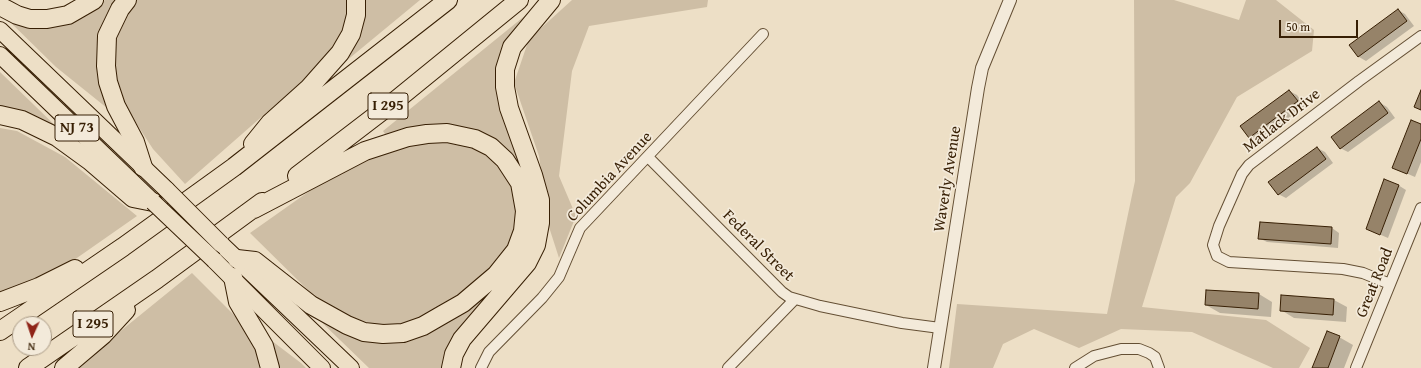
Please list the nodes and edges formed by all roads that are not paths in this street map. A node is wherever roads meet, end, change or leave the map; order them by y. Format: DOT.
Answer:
graph roads {
  1 [pos="94,0"];
  2 [pos="127,0"];
  3 [pos="356,0"];
  4 [pos="448,0"];
  5 [pos="519,0"];
  6 [pos="551,0"];
  7 [pos="1010,0"];
  8 [pos="0,6"];
  9 [pos="0,30"];
  10 [pos="763,34"];
  11 [pos="1421,36"];
  12 [pos="0,55"];
  13 [pos="0,114"];
  14 [pos="648,157"];
  15 [pos="234,167"];
  16 [pos="143,168"];
  17 [pos="153,202"];
  18 [pos="1421,208"];
  19 [pos="254,209"];
  20 [pos="123,247"];
  21 [pos="237,259"];
  22 [pos="233,277"];
  23 [pos="157,279"];
  24 [pos="1390,284"];
  25 [pos="795,300"];
  26 [pos="0,302"];
  27 [pos="940,328"];
  28 [pos="0,331"];
  29 [pos="28,368"];
  30 [pos="64,368"];
  31 [pos="270,368"];
  32 [pos="322,368"];
  33 [pos="351,368"];
  34 [pos="451,368"];
  35 [pos="481,368"];
  36 [pos="728,368"];
  37 [pos="934,368"];
  38 [pos="1075,368"];
  39 [pos="1159,368"];
  40 [pos="1356,368"];
  1 -- 8 [label="highway"];
  2 -- 16 [label="highway"];
  3 -- 15 [label="highway"];
  4 -- 15 [label="highway, I 295"];
  5 -- 19 [label="highway, I 295"];
  6 -- 34 [label="highway"];
  7 -- 27 [label="street, Waverly Avenue"];
  9 -- 16 [label="highway, NJ 73"];
  10 -- 14 [label="street, Columbia Avenue"];
  11 -- 24 [label="street, Matlack Drive"];
  12 -- 17 [label="highway, NJ 73"];
  13 -- 17 [label="highway"];
  14 -- 25 [label="street, Federal Street"];
  14 -- 35 [label="street, Columbia Avenue"];
  15 -- 20 [label="highway, I 295"];
  16 -- 21 [label="highway, NJ 73, bridge"];
  17 -- 22 [label="highway, NJ 73, bridge"];
  18 -- 24 [label="street, Great Road"];
  19 -- 21 [label="highway"];
  19 -- 23 [label="highway, I 295"];
  20 -- 26 [label="highway"];
  20 -- 28 [label="highway, I 295"];
  21 -- 33 [label="highway, NJ 73"];
  22 -- 31 [label="highway"];
  22 -- 32 [label="highway, NJ 73"];
  23 -- 29 [label="highway, I 295"];
  23 -- 30 [label="highway"];
  24 -- 40 [label="street, Great Road"];
  25 -- 27 [label="street, Federal Street"];
  25 -- 36 [label="street"];
  27 -- 37 [label="street, Waverly Avenue"];
  38 -- 39 [label="street"];
}
